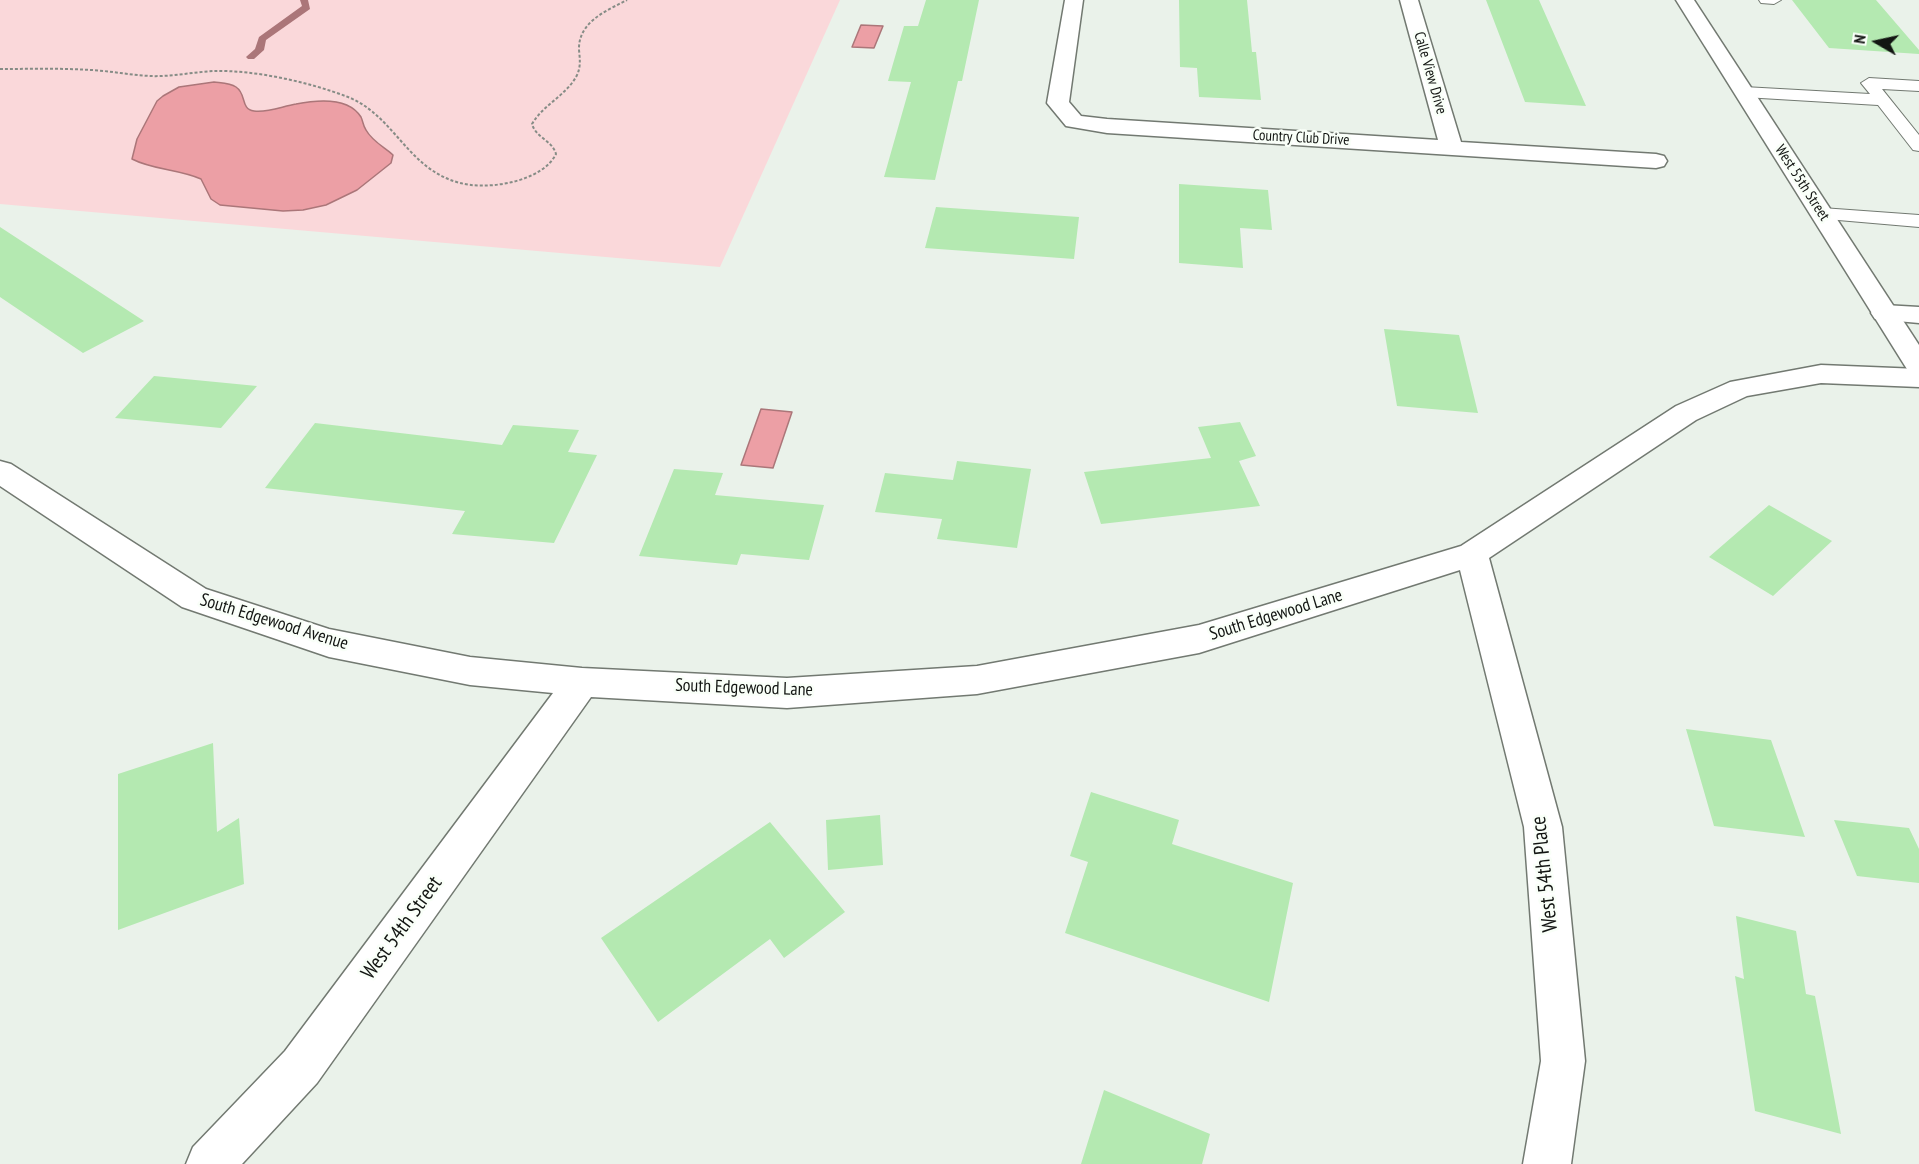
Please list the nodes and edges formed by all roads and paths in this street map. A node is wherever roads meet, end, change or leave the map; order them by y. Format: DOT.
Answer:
graph roads {
  1 [pos="627,0"];
  2 [pos="1074,0"];
  3 [pos="1409,0"];
  4 [pos="1685,0"];
  5 [pos="1766,0"];
  6 [pos="1774,0"];
  7 [pos="0,69"];
  8 [pos="1919,86"];
  9 [pos="1744,92"];
  10 [pos="1882,100"];
  11 [pos="1919,146"];
  12 [pos="1451,147"];
  13 [pos="1656,161"];
  14 [pos="1822,214"];
  15 [pos="1919,220"];
  16 [pos="1884,313"];
  17 [pos="1919,315"];
  18 [pos="1919,366"];
  19 [pos="1919,378"];
  20 [pos="0,471"];
  21 [pos="1472,554"];
  22 [pos="582,682"];
  23 [pos="210,1164"];
  24 [pos="1547,1164"];
  1 -- 7 [label="path"];
  2 -- 12 [label="street, Country Club Drive"];
  3 -- 12 [label="street, Calle View Drive"];
  4 -- 9 [label="street, West 55th Street"];
  5 -- 6 [label="lane"];
  8 -- 10 [label="lane"];
  9 -- 10 [label="lane"];
  9 -- 14 [label="street, West 55th Street"];
  10 -- 11 [label="lane"];
  12 -- 13 [label="street, Country Club Drive"];
  14 -- 15 [label="lane"];
  14 -- 16 [label="street, West 55th Street"];
  16 -- 17 [label="street"];
  16 -- 18 [label="street, West 55th Street"];
  19 -- 21 [label="street, South Edgewood Lane"];
  20 -- 22 [label="street, South Edgewood Avenue"];
  21 -- 22 [label="street, South Edgewood Lane"];
  21 -- 24 [label="street, West 54th Place"];
  22 -- 23 [label="street, West 54th Street"];
}
